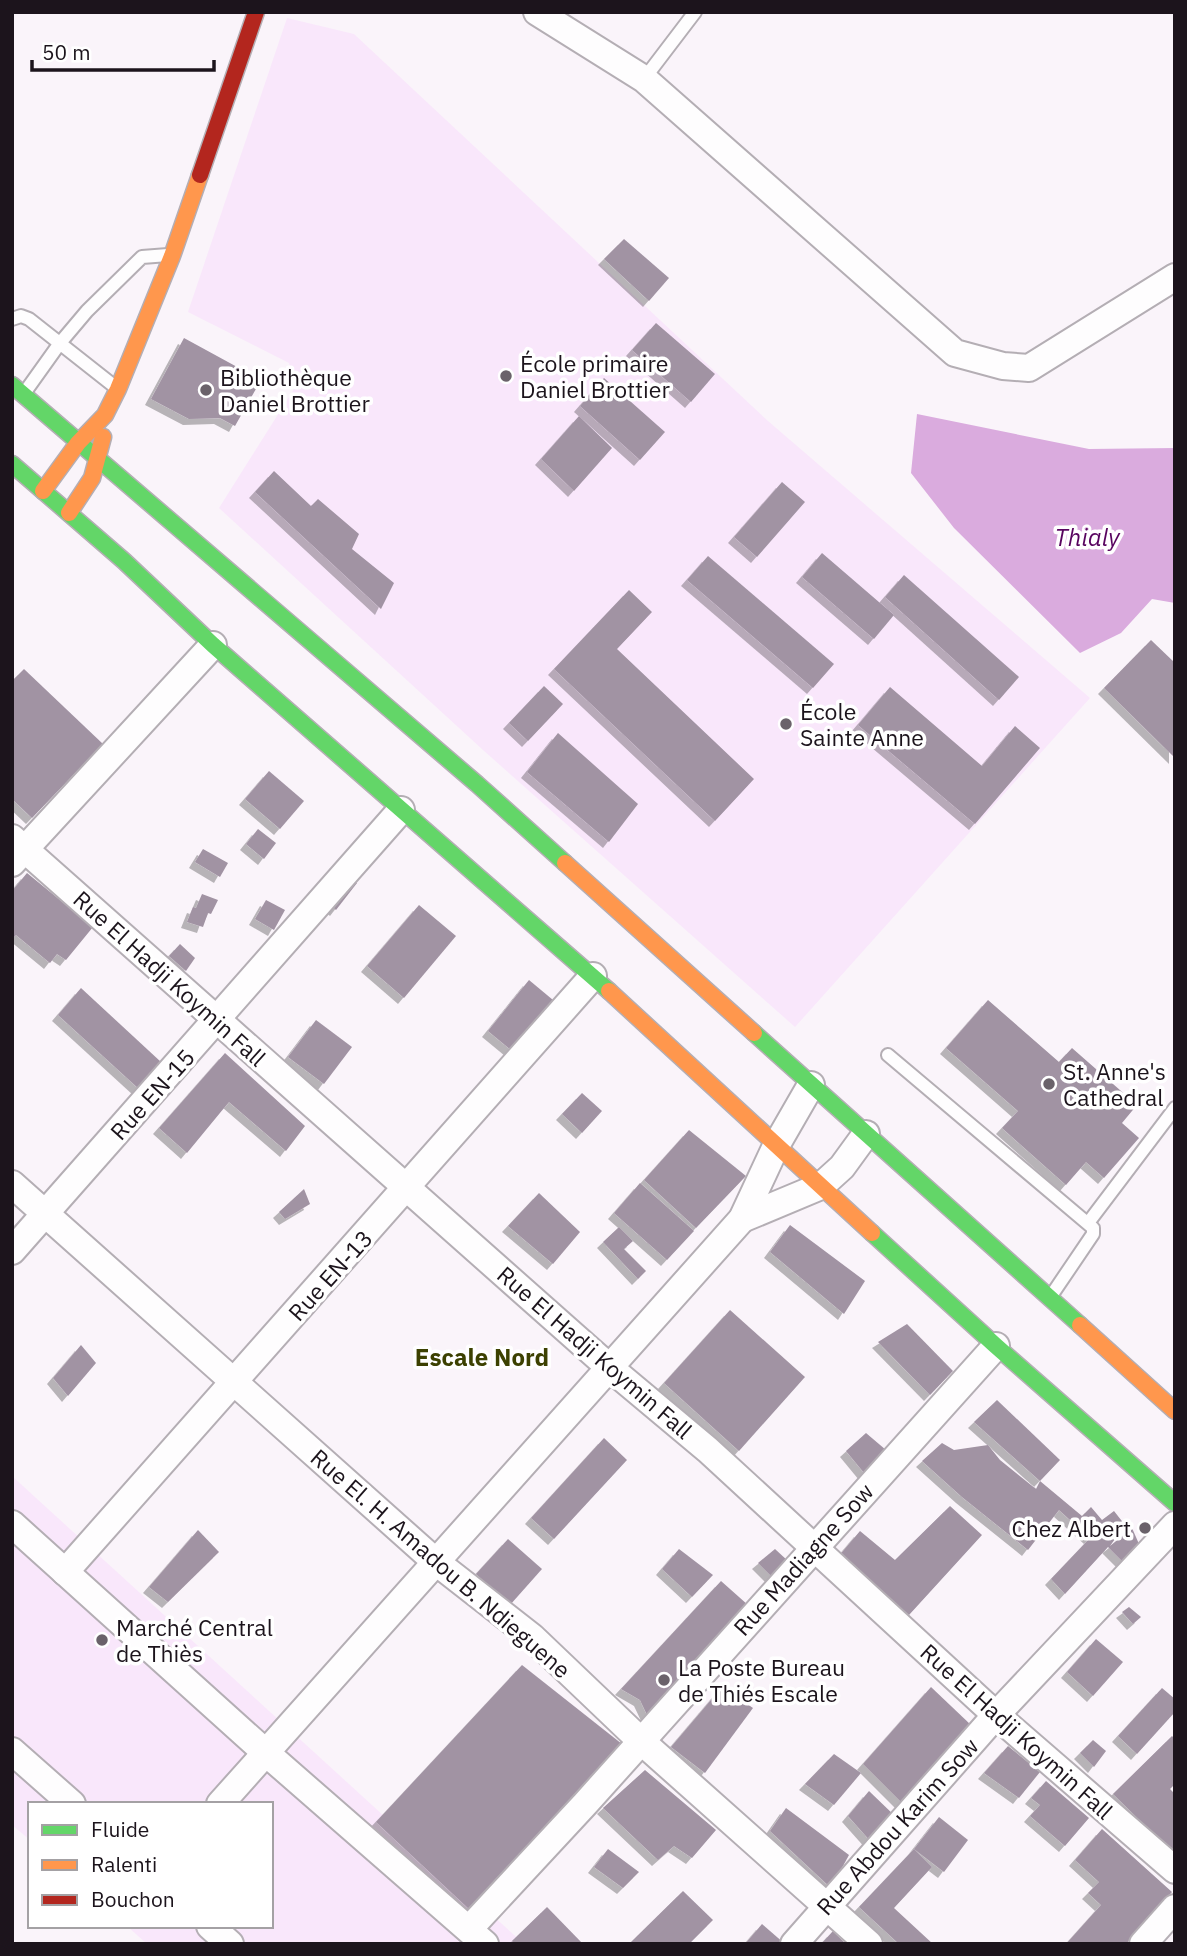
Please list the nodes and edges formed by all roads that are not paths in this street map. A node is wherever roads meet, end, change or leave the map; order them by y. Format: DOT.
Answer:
graph roads {
  1 [pos="256,12"];
  2 [pos="537,12"];
  3 [pos="695,12"];
  4 [pos="645,79"];
  5 [pos="172,256"];
  6 [pos="1175,277"];
  7 [pos="12,318"];
  8 [pos="60,343"];
  9 [pos="118,389"];
  10 [pos="18,390"];
  11 [pos="105,415"];
  12 [pos="78,443"];
  13 [pos="100,460"];
  14 [pos="15,472"];
  15 [pos="43,491"];
  16 [pos="69,513"];
  17 [pos="213,645"];
  18 [pos="401,810"];
  19 [pos="16,850"];
  20 [pos="593,976"];
  21 [pos="218,1020"];
  22 [pos="888,1055"];
  23 [pos="811,1085"];
  24 [pos="1175,1108"];
  25 [pos="866,1134"];
  26 [pos="777,1144"];
  27 [pos="12,1184"];
  28 [pos="821,1186"];
  29 [pos="407,1188"];
  30 [pos="45,1214"];
  31 [pos="742,1219"];
  32 [pos="1088,1223"];
  33 [pos="12,1251"];
  34 [pos="1048,1299"];
  35 [pos="996,1346"];
  36 [pos="610,1368"];
  37 [pos="234,1382"];
  38 [pos="1175,1411"];
  39 [pos="1175,1503"];
  40 [pos="12,1524"];
  41 [pos="1175,1525"];
  42 [pos="814,1546"];
  43 [pos="436,1562"];
  44 [pos="65,1572"];
  45 [pos="996,1715"];
  46 [pos="641,1741"];
  47 [pos="12,1751"];
  48 [pos="265,1752"];
  49 [pos="70,1802"];
  50 [pos="222,1802"];
  51 [pos="1175,1870"];
  52 [pos="826,1906"];
  53 [pos="1175,1908"];
  54 [pos="212,1928"];
  55 [pos="477,1936"];
  56 [pos="230,1944"];
  57 [pos="794,1944"];
  58 [pos="869,1944"];
  59 [pos="1143,1944"];
  1 -- 5 [label="main road"];
  2 -- 4 [label="street"];
  3 -- 4 [label="lane"];
  4 -- 6 [label="street"];
  5 -- 8 [label="lane"];
  5 -- 9 [label="main road"];
  7 -- 8 [label="lane"];
  8 -- 9 [label="lane"];
  8 -- 10 [label="lane"];
  9 -- 11 [label="main road"];
  10 -- 12 [label="main road"];
  11 -- 12 [label="main road"];
  11 -- 13 [label="main road"];
  12 -- 13 [label="main road"];
  12 -- 15 [label="main road"];
  13 -- 16 [label="main road"];
  13 -- 23 [label="main road"];
  14 -- 15 [label="main road"];
  15 -- 16 [label="main road"];
  16 -- 17 [label="main road"];
  17 -- 18 [label="main road"];
  17 -- 19 [label="street"];
  18 -- 20 [label="main road"];
  18 -- 21 [label="street, Rue EN-15"];
  19 -- 21 [label="street, Rue El Hadji Koymin Fall"];
  20 -- 26 [label="main road"];
  20 -- 29 [label="street, Rue EN-13"];
  21 -- 29 [label="street, Rue El Hadji Koymin Fall"];
  21 -- 30 [label="street, Rue EN-15"];
  22 -- 32 [label="lane"];
  23 -- 25 [label="main road"];
  23 -- 26 [label="street"];
  24 -- 32 [label="lane"];
  25 -- 28 [label="street"];
  25 -- 34 [label="main road"];
  26 -- 28 [label="main road"];
  26 -- 31 [label="street"];
  27 -- 30 [label="street, Rue El. H. Amadou B. Ndieguene"];
  28 -- 31 [label="street"];
  28 -- 35 [label="main road"];
  29 -- 36 [label="street, Rue El Hadji Koymin Fall"];
  29 -- 37 [label="street, Rue EN-13"];
  30 -- 33 [label="street, Rue EN-15"];
  30 -- 37 [label="street, Rue El. H. Amadou B. Ndieguene"];
  31 -- 36 [label="street"];
  32 -- 34 [label="lane"];
  34 -- 38 [label="main road"];
  35 -- 39 [label="main road"];
  35 -- 42 [label="street, Rue Madiagne Sow"];
  36 -- 42 [label="street, Rue El Hadji Koymin Fall"];
  36 -- 43 [label="street"];
  37 -- 43 [label="street, Rue El. H. Amadou B. Ndieguene"];
  37 -- 44 [label="street, Rue EN-13"];
  40 -- 44 [label="street"];
  41 -- 45 [label="street, Rue Abdou Karim Sow"];
  42 -- 45 [label="street, Rue El Hadji Koymin Fall"];
  42 -- 46 [label="street, Rue Madiagne Sow"];
  43 -- 46 [label="street, Rue El. H. Amadou B. Ndieguene"];
  43 -- 48 [label="street"];
  44 -- 48 [label="street"];
  45 -- 51 [label="street, Rue El Hadji Koymin Fall"];
  45 -- 52 [label="street, Rue Abdou Karim Sow"];
  46 -- 52 [label="street, Rue El. H. Amadou B. Ndieguene"];
  46 -- 55 [label="street, Rue Madiagne Sow"];
  47 -- 49 [label="street"];
  48 -- 50 [label="street"];
  48 -- 55 [label="street"];
  52 -- 57 [label="street, Rue Abdou Karim Sow"];
  52 -- 58 [label="street, Rue El. H. Amadou B. Ndieguene"];
  53 -- 59 [label="street"];
  54 -- 56 [label="street"];
}
